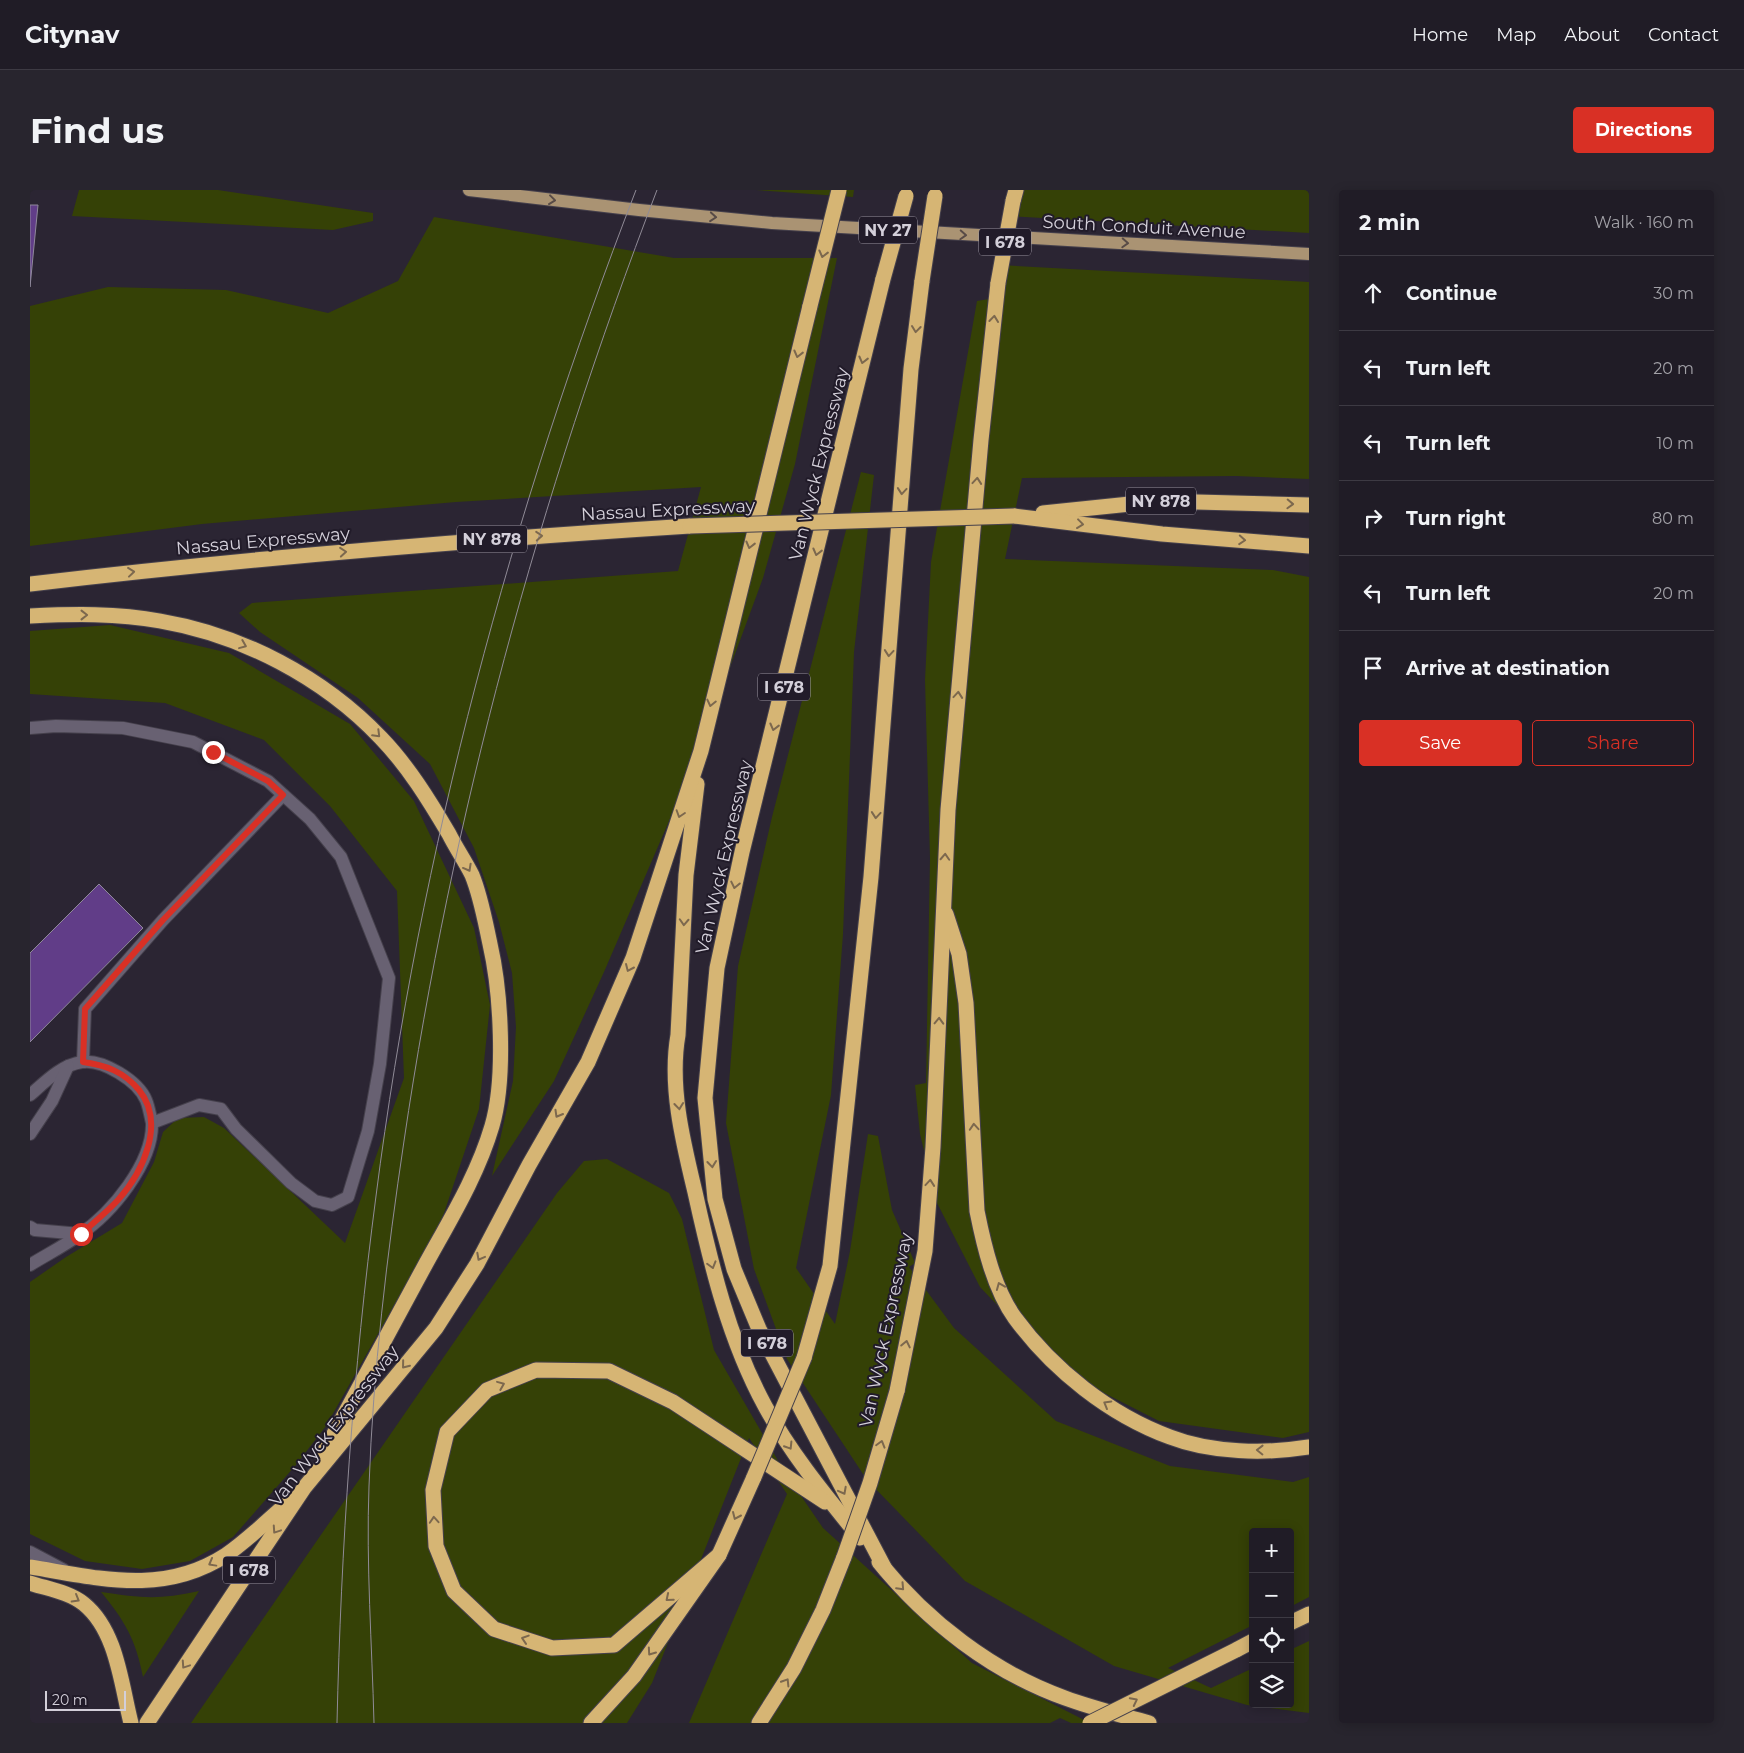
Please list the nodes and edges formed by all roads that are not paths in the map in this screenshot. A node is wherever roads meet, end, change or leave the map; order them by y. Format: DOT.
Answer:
graph roads {
  1 [pos="469,190"];
  2 [pos="839,190"];
  3 [pos="907,193"];
  4 [pos="935,193"];
  5 [pos="1014,196"];
  6 [pos="1309,254"];
  7 [pos="1309,505"];
  8 [pos="1014,516"];
  9 [pos="1309,546"];
  10 [pos="30,584"];
  11 [pos="30,616"];
  12 [pos="30,728"];
  13 [pos="700,751"];
  14 [pos="283,795"];
  15 [pos="943,906"];
  16 [pos="83,1062"];
  17 [pos="68,1066"];
  18 [pos="30,1095"];
  19 [pos="152,1123"];
  20 [pos="30,1134"];
  21 [pos="30,1227"];
  22 [pos="81,1234"];
  23 [pos="30,1264"];
  24 [pos="1309,1447"];
  25 [pos="304,1488"];
  26 [pos="837,1510"];
  27 [pos="30,1552"];
  28 [pos="719,1555"];
  29 [pos="30,1567"];
  30 [pos="885,1569"];
  31 [pos="76,1575"];
  32 [pos="30,1583"];
  33 [pos="1309,1614"];
  34 [pos="1294,1621"];
  35 [pos="1249,1643"];
  36 [pos="131,1723"];
  37 [pos="147,1723"];
  38 [pos="592,1723"];
  39 [pos="760,1723"];
  40 [pos="1090,1723"];
  41 [pos="1149,1723"];
  1 -- 6 [label="main road, South Conduit Avenue / NY 27, one-way"];
  2 -- 13 [label="highway, one-way, bridge"];
  3 -- 30 [label="highway, Van Wyck Expressway / I 678, one-way, bridge"];
  4 -- 28 [label="highway, one-way, bridge"];
  15 -- 5 [label="highway, Van Wyck Expressway / I 678, one-way, bridge"];
  8 -- 7 [label="highway, Nassau Expressway / NY 878, one-way"];
  8 -- 9 [label="highway, one-way"];
  10 -- 8 [label="highway, Nassau Expressway / NY 878, one-way, bridge"];
  11 -- 25 [label="highway, one-way"];
  12 -- 14 [label="lane"];
  13 -- 25 [label="highway, Van Wyck Expressway / I 678, one-way"];
  13 -- 26 [label="highway, one-way"];
  14 -- 16 [label="lane"];
  14 -- 19 [label="lane"];
  24 -- 15 [label="highway, one-way"];
  39 -- 15 [label="highway, Van Wyck Expressway / I 678, one-way, bridge"];
  16 -- 17 [label="lane"];
  16 -- 19 [label="lane"];
  17 -- 18 [label="lane"];
  17 -- 20 [label="lane"];
  19 -- 22 [label="lane"];
  21 -- 22 [label="lane"];
  22 -- 23 [label="lane"];
  25 -- 31 [label="highway, one-way"];
  25 -- 37 [label="highway, Van Wyck Expressway / I 678, one-way"];
  28 -- 26 [label="highway, one-way"];
  26 -- 30 [label="highway"];
  27 -- 31 [label="lane"];
  28 -- 38 [label="highway, one-way"];
  29 -- 31 [label="highway"];
  30 -- 41 [label="highway, one-way"];
  32 -- 36 [label="highway, one-way"];
  33 -- 34 [label="highway"];
  40 -- 35 [label="highway, one-way, bridge"];
}
